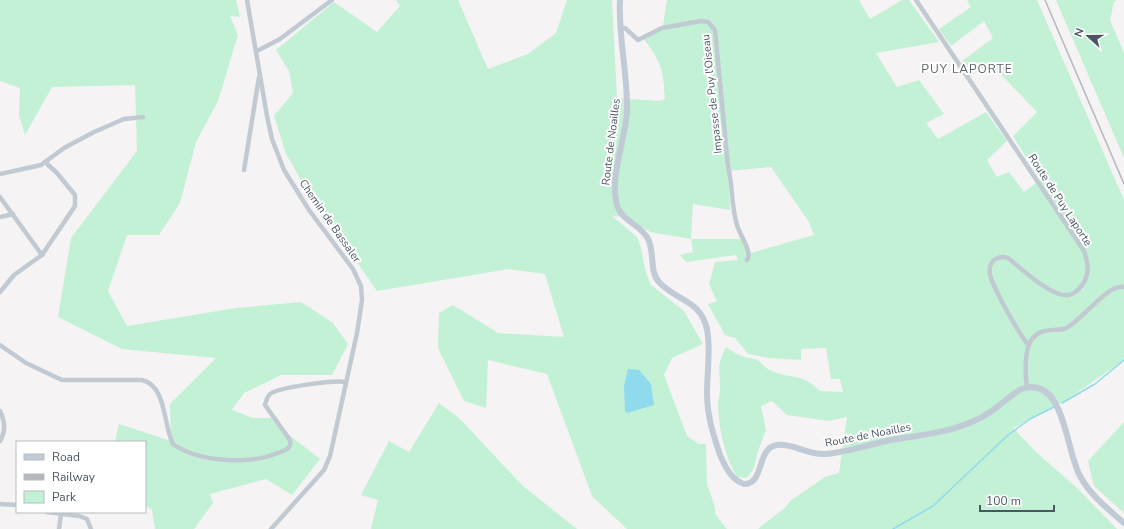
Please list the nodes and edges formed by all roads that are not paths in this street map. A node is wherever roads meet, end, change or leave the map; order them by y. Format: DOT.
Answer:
graph roads {
  1 [pos="247,0"];
  2 [pos="332,0"];
  3 [pos="620,0"];
  4 [pos="916,0"];
  5 [pos="620,28"];
  6 [pos="256,51"];
  7 [pos="260,71"];
  8 [pos="143,116"];
  9 [pos="45,162"];
  10 [pos="244,170"];
  11 [pos="0,174"];
  12 [pos="0,197"];
  13 [pos="13,214"];
  14 [pos="0,217"];
  15 [pos="42,255"];
  16 [pos="747,260"];
  17 [pos="1124,287"];
  18 [pos="0,292"];
  19 [pos="0,345"];
  20 [pos="1028,345"];
  21 [pos="346,382"];
  22 [pos="1027,387"];
  23 [pos="0,411"];
  24 [pos="0,441"];
  25 [pos="0,504"];
  26 [pos="16,505"];
  27 [pos="54,513"];
  28 [pos="61,514"];
  29 [pos="1124,522"];
  30 [pos="59,529"];
  31 [pos="91,529"];
  32 [pos="271,529"];
  1 -- 6 [label="street, Chemin de Bassaler"];
  2 -- 6 [label="street"];
  3 -- 5 [label="main road, Route de Noailles"];
  4 -- 20 [label="street, Route de Puy Laporte"];
  5 -- 16 [label="street, Impasse de Puy l'Oiseau"];
  5 -- 22 [label="main road, Route de Noailles"];
  6 -- 7 [label="street, Chemin de Bassaler"];
  7 -- 10 [label="street"];
  7 -- 21 [label="street, Chemin de Bassaler"];
  8 -- 9 [label="street"];
  9 -- 11 [label="street"];
  9 -- 15 [label="street"];
  12 -- 13 [label="street"];
  13 -- 14 [label="street"];
  13 -- 15 [label="street"];
  15 -- 18 [label="street"];
  17 -- 20 [label="street"];
  19 -- 21 [label="street"];
  20 -- 22 [label="street"];
  21 -- 32 [label="street, Chemin de Bassaler"];
  22 -- 29 [label="main road"];
  23 -- 24 [label="street"];
  25 -- 26 [label="street"];
  27 -- 28 [label="street"];
  28 -- 30 [label="street"];
  28 -- 31 [label="street"];
}
